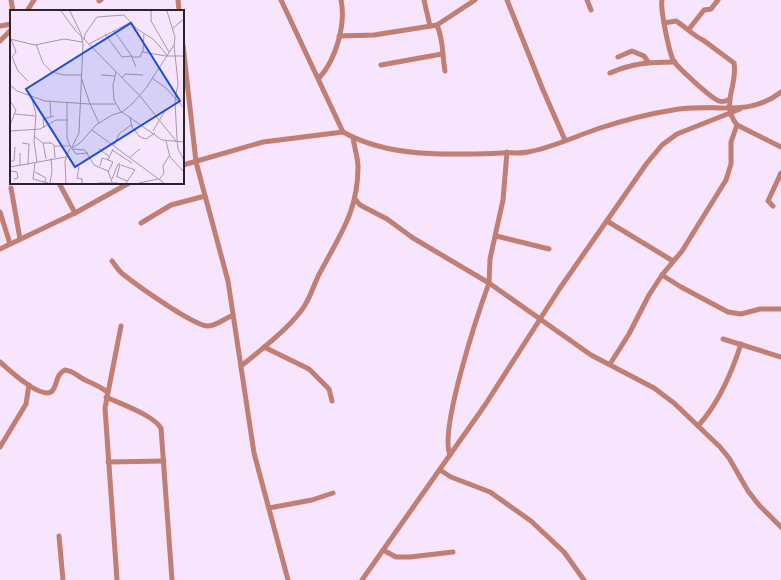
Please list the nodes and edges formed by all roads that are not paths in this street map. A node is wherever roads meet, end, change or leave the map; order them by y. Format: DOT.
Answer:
graph roads {
  1 [pos="10,0"];
  2 [pos="34,0"];
  3 [pos="178,0"];
  4 [pos="281,0"];
  5 [pos="341,0"];
  6 [pos="424,0"];
  7 [pos="476,0"];
  8 [pos="507,0"];
  9 [pos="587,0"];
  10 [pos="662,0"];
  11 [pos="718,0"];
  12 [pos="12,10"];
  13 [pos="28,10"];
  14 [pos="179,10"];
  15 [pos="591,10"];
  16 [pos="664,23"];
  17 [pos="10,24"];
  18 [pos="437,25"];
  19 [pos="0,26"];
  20 [pos="430,26"];
  21 [pos="689,29"];
  22 [pos="10,31"];
  23 [pos="339,36"];
  24 [pos="0,41"];
  25 [pos="184,54"];
  26 [pos="442,54"];
  27 [pos="618,57"];
  28 [pos="648,62"];
  29 [pos="675,62"];
  30 [pos="381,65"];
  31 [pos="445,71"];
  32 [pos="610,73"];
  33 [pos="319,78"];
  34 [pos="781,92"];
  35 [pos="728,100"];
  36 [pos="730,111"];
  37 [pos="737,125"];
  38 [pos="343,132"];
  39 [pos="353,137"];
  40 [pos="565,140"];
  41 [pos="781,147"];
  42 [pos="507,152"];
  43 [pos="196,162"];
  44 [pos="184,165"];
  45 [pos="781,173"];
  46 [pos="60,184"];
  47 [pos="127,184"];
  48 [pos="11,188"];
  49 [pos="205,196"];
  50 [pos="355,199"];
  51 [pos="773,206"];
  52 [pos="0,212"];
  53 [pos="75,213"];
  54 [pos="607,221"];
  55 [pos="141,223"];
  56 [pos="496,236"];
  57 [pos="20,240"];
  58 [pos="10,244"];
  59 [pos="0,249"];
  60 [pos="549,249"];
  61 [pos="112,261"];
  62 [pos="673,261"];
  63 [pos="662,275"];
  64 [pos="489,283"];
  65 [pos="781,309"];
  66 [pos="233,315"];
  67 [pos="540,319"];
  68 [pos="121,326"];
  69 [pos="723,339"];
  70 [pos="741,344"];
  71 [pos="264,347"];
  72 [pos="781,357"];
  73 [pos="0,362"];
  74 [pos="610,364"];
  75 [pos="241,366"];
  76 [pos="29,385"];
  77 [pos="107,394"];
  78 [pos="332,401"];
  79 [pos="698,426"];
  80 [pos="0,447"];
  81 [pos="450,455"];
  82 [pos="164,461"];
  83 [pos="108,462"];
  84 [pos="440,470"];
  85 [pos="333,493"];
  86 [pos="268,508"];
  87 [pos="780,524"];
  88 [pos="59,536"];
  89 [pos="383,550"];
  90 [pos="453,552"];
  91 [pos="62,580"];
  92 [pos="117,580"];
  93 [pos="172,580"];
  94 [pos="288,580"];
  95 [pos="362,580"];
  96 [pos="584,580"];
  1 -- 12 [label="street"];
  2 -- 13 [label="street"];
  3 -- 14 [label="street"];
  4 -- 33 [label="street"];
  5 -- 23 [label="street"];
  6 -- 20 [label="street"];
  7 -- 18 [label="street"];
  8 -- 40 [label="street"];
  9 -- 15 [label="street"];
  10 -- 16 [label="street"];
  11 -- 21 [label="street"];
  16 -- 21 [label="street"];
  16 -- 29 [label="street"];
  17 -- 19 [label="street"];
  18 -- 20 [label="street"];
  18 -- 26 [label="street"];
  20 -- 23 [label="street"];
  21 -- 35 [label="street"];
  22 -- 24 [label="street"];
  23 -- 33 [label="street"];
  25 -- 43 [label="street"];
  26 -- 30 [label="street"];
  26 -- 31 [label="street"];
  27 -- 28 [label="street"];
  28 -- 29 [label="street"];
  28 -- 32 [label="street"];
  29 -- 35 [label="street"];
  33 -- 38 [label="street"];
  34 -- 36 [label="street"];
  35 -- 36 [label="street"];
  36 -- 37 [label="street"];
  36 -- 40 [label="street"];
  36 -- 54 [label="street"];
  37 -- 41 [label="street"];
  37 -- 62 [label="street"];
  38 -- 39 [label="street"];
  38 -- 43 [label="street"];
  39 -- 42 [label="street"];
  39 -- 50 [label="street"];
  40 -- 42 [label="street"];
  42 -- 56 [label="street"];
  43 -- 44 [label="street"];
  43 -- 49 [label="street"];
  45 -- 51 [label="street"];
  46 -- 53 [label="street"];
  47 -- 53 [label="street"];
  48 -- 57 [label="street"];
  49 -- 55 [label="street"];
  49 -- 66 [label="street"];
  50 -- 64 [label="street"];
  50 -- 71 [label="street"];
  52 -- 58 [label="street"];
  53 -- 57 [label="street"];
  54 -- 62 [label="street"];
  54 -- 67 [label="street"];
  56 -- 60 [label="street"];
  56 -- 64 [label="street"];
  57 -- 58 [label="street"];
  58 -- 59 [label="street"];
  61 -- 66 [label="street"];
  62 -- 63 [label="street"];
  63 -- 65 [label="street"];
  63 -- 74 [label="street"];
  64 -- 67 [label="street"];
  64 -- 81 [label="street"];
  66 -- 75 [label="street"];
  67 -- 74 [label="street"];
  67 -- 81 [label="street"];
  68 -- 77 [label="street"];
  69 -- 70 [label="street"];
  70 -- 72 [label="street"];
  70 -- 79 [label="street"];
  71 -- 75 [label="street"];
  71 -- 78 [label="street"];
  73 -- 76 [label="street"];
  74 -- 79 [label="street"];
  75 -- 86 [label="street"];
  76 -- 77 [label="street"];
  76 -- 80 [label="street"];
  77 -- 82 [label="street"];
  77 -- 83 [label="street"];
  79 -- 87 [label="street"];
  81 -- 84 [label="street"];
  82 -- 83 [label="street"];
  82 -- 93 [label="street"];
  83 -- 92 [label="street"];
  84 -- 89 [label="street"];
  84 -- 96 [label="street"];
  85 -- 86 [label="street"];
  86 -- 94 [label="street"];
  88 -- 91 [label="street"];
  89 -- 90 [label="street"];
  89 -- 95 [label="street"];
}
